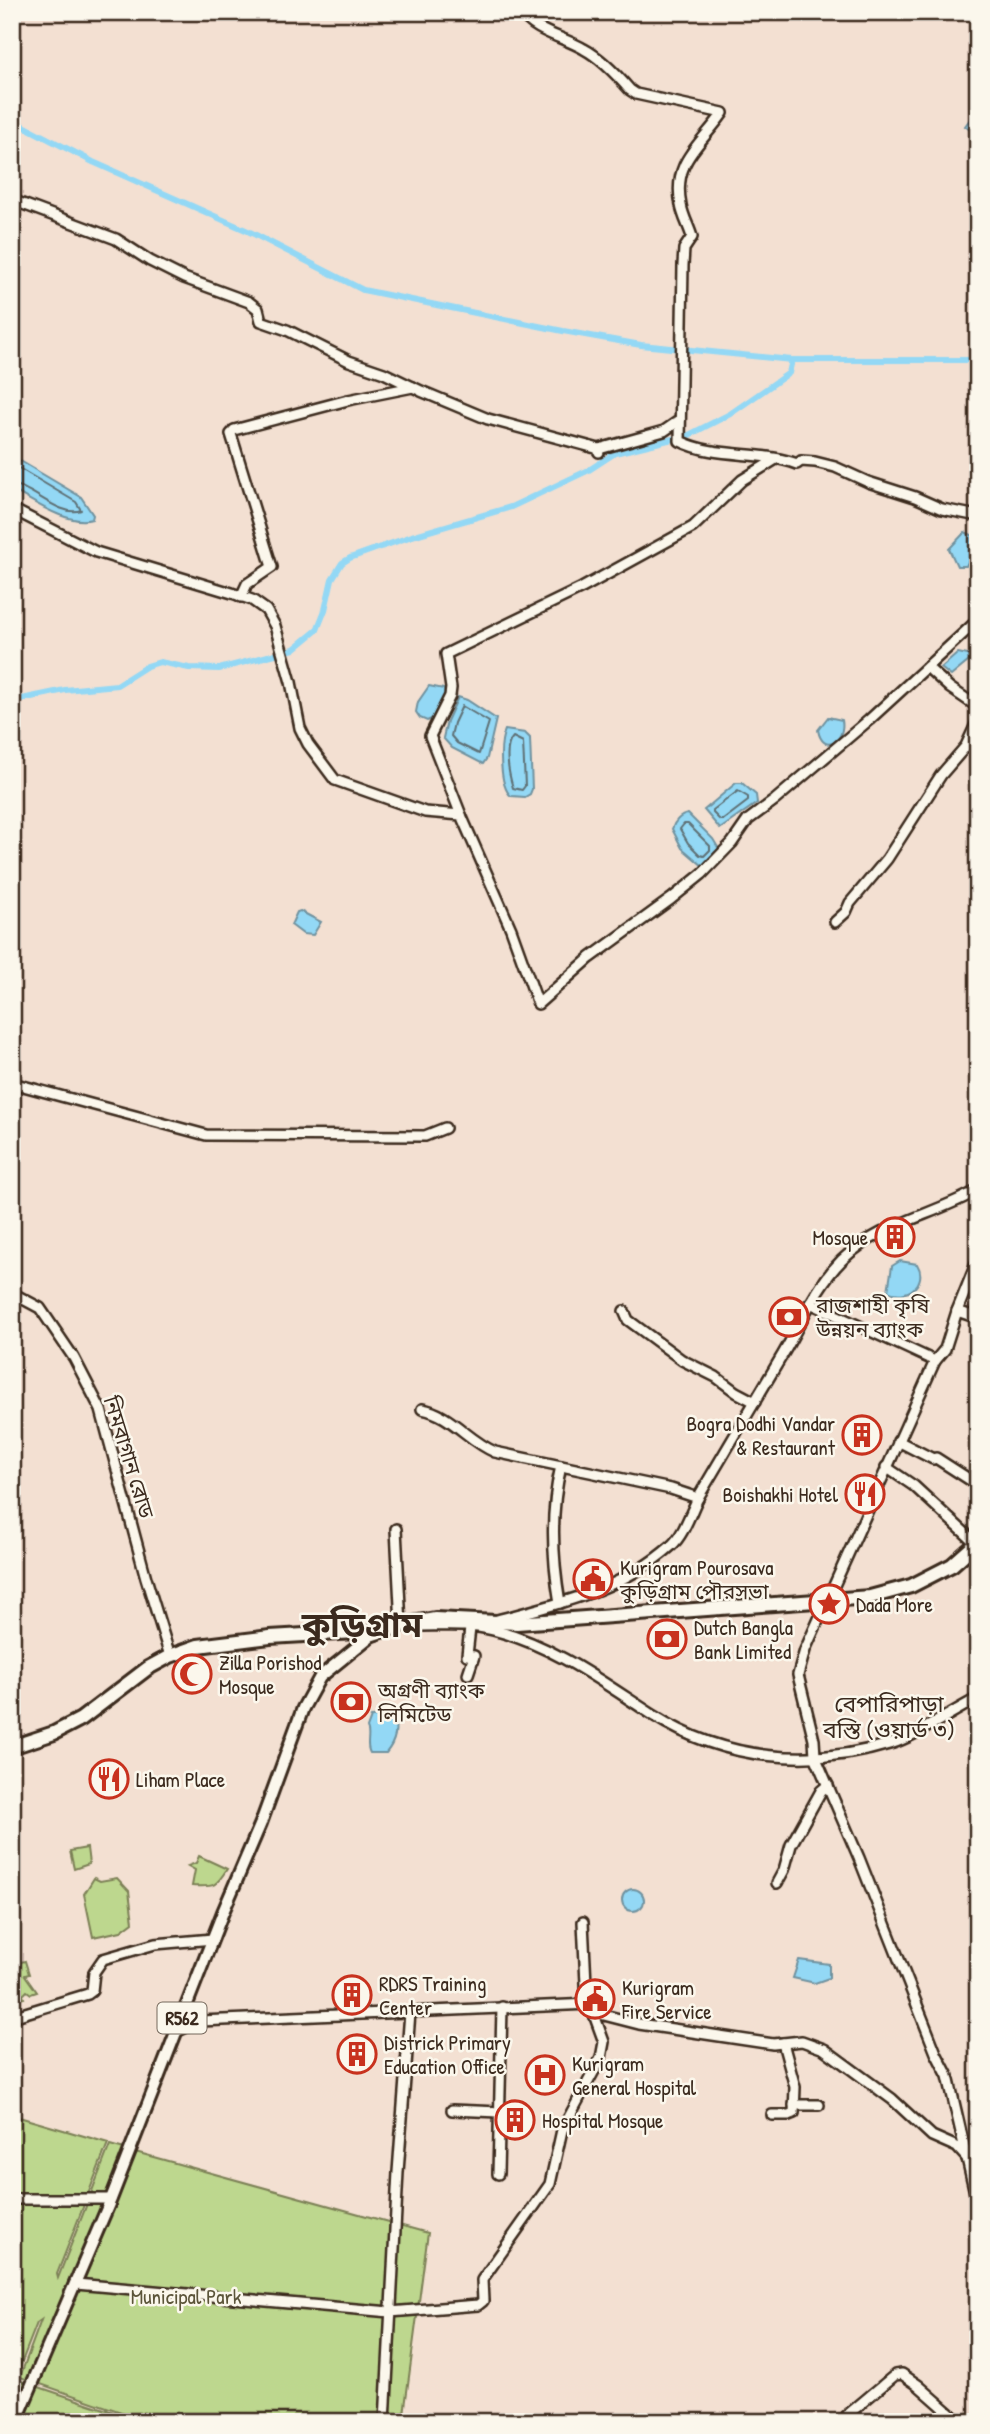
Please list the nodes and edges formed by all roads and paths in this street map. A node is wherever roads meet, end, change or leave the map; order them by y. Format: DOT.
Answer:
graph roads {
  1 [pos="521,12"];
  2 [pos="12,200"];
  3 [pos="414,387"];
  4 [pos="680,419"];
  5 [pos="776,458"];
  6 [pos="12,509"];
  7 [pos="978,516"];
  8 [pos="241,597"];
  9 [pos="978,620"];
  10 [pos="927,667"];
  11 [pos="978,707"];
  12 [pos="978,720"];
  13 [pos="461,815"];
  14 [pos="835,922"];
  15 [pos="12,1083"];
  16 [pos="445,1128"];
  17 [pos="978,1190"];
  18 [pos="978,1259"];
  19 [pos="12,1293"];
  20 [pos="810,1303"];
  21 [pos="624,1311"];
  22 [pos="957,1311"];
  23 [pos="978,1318"];
  24 [pos="935,1361"];
  25 [pos="755,1402"];
  26 [pos="422,1409"];
  27 [pos="898,1441"];
  28 [pos="561,1466"];
  29 [pos="886,1467"];
  30 [pos="978,1485"];
  31 [pos="698,1498"];
  32 [pos="396,1529"];
  33 [pos="977,1543"];
  34 [pos="828,1601"];
  35 [pos="560,1603"];
  36 [pos="492,1621"];
  37 [pos="401,1625"];
  38 [pos="470,1628"];
  39 [pos="373,1634"];
  40 [pos="170,1656"];
  41 [pos="468,1674"];
  42 [pos="978,1696"];
  43 [pos="12,1747"];
  44 [pos="815,1756"];
  45 [pos="828,1785"];
  46 [pos="777,1883"];
  47 [pos="583,1922"];
  48 [pos="213,1938"];
  49 [pos="589,2004"];
  50 [pos="502,2007"];
  51 [pos="185,2010"];
  52 [pos="410,2012"];
  53 [pos="12,2017"];
  54 [pos="200,2021"];
  55 [pos="176,2032"];
  56 [pos="783,2043"];
  57 [pos="794,2105"];
  58 [pos="819,2105"];
  59 [pos="452,2110"];
  60 [pos="500,2112"];
  61 [pos="772,2115"];
  62 [pos="968,2158"];
  63 [pos="498,2174"];
  64 [pos="12,2199"];
  65 [pos="111,2199"];
  66 [pos="978,2206"];
  67 [pos="76,2284"];
  68 [pos="390,2312"];
  69 [pos="16,2422"];
  70 [pos="385,2422"];
  71 [pos="839,2422"];
  72 [pos="960,2422"];
  1 -- 4 [label="street"];
  2 -- 3 [label="street"];
  3 -- 4 [label="street"];
  3 -- 8 [label="street"];
  4 -- 5 [label="street"];
  5 -- 7 [label="street"];
  5 -- 13 [label="street"];
  6 -- 8 [label="street"];
  8 -- 13 [label="street"];
  9 -- 10 [label="street"];
  10 -- 11 [label="street"];
  10 -- 13 [label="street"];
  12 -- 14 [label="street"];
  15 -- 16 [label="street"];
  17 -- 20 [label="street"];
  18 -- 22 [label="street"];
  19 -- 40 [label="street, নিমবাগান রোড"];
  20 -- 24 [label="street"];
  20 -- 25 [label="street"];
  21 -- 25 [label="street"];
  22 -- 23 [label="street"];
  22 -- 24 [label="street"];
  24 -- 27 [label="street"];
  25 -- 31 [label="street"];
  26 -- 28 [label="street"];
  27 -- 29 [label="street"];
  27 -- 30 [label="street"];
  28 -- 31 [label="street"];
  28 -- 35 [label="street"];
  29 -- 33 [label="street"];
  29 -- 34 [label="street"];
  31 -- 35 [label="street"];
  32 -- 37 [label="street"];
  33 -- 34 [label="highway"];
  34 -- 36 [label="highway"];
  34 -- 44 [label="street"];
  35 -- 36 [label="street"];
  36 -- 37 [label="highway"];
  37 -- 38 [label="street"];
  37 -- 39 [label="highway"];
  38 -- 41 [label="street"];
  38 -- 44 [label="street"];
  39 -- 40 [label="highway"];
  39 -- 48 [label="main road, R562"];
  40 -- 43 [label="highway"];
  42 -- 44 [label="street"];
  44 -- 45 [label="street"];
  45 -- 46 [label="street"];
  45 -- 62 [label="street"];
  47 -- 49 [label="street"];
  48 -- 51 [label="main road, R562"];
  48 -- 53 [label="street"];
  49 -- 50 [label="street"];
  49 -- 56 [label="street"];
  49 -- 68 [label="street"];
  50 -- 52 [label="street"];
  50 -- 60 [label="street"];
  51 -- 54 [label="street"];
  51 -- 55 [label="main road, R562"];
  52 -- 54 [label="street"];
  52 -- 68 [label="street"];
  54 -- 55 [label="street"];
  55 -- 65 [label="main road, R562"];
  56 -- 57 [label="street"];
  56 -- 62 [label="street"];
  57 -- 58 [label="street"];
  57 -- 61 [label="street"];
  59 -- 60 [label="street"];
  60 -- 63 [label="street"];
  62 -- 66 [label="street"];
  64 -- 65 [label="street"];
  65 -- 67 [label="main road, R562"];
  67 -- 68 [label="street"];
  67 -- 69 [label="main road, R562"];
  68 -- 70 [label="street"];
  71 -- 72 [label="street"];
}
